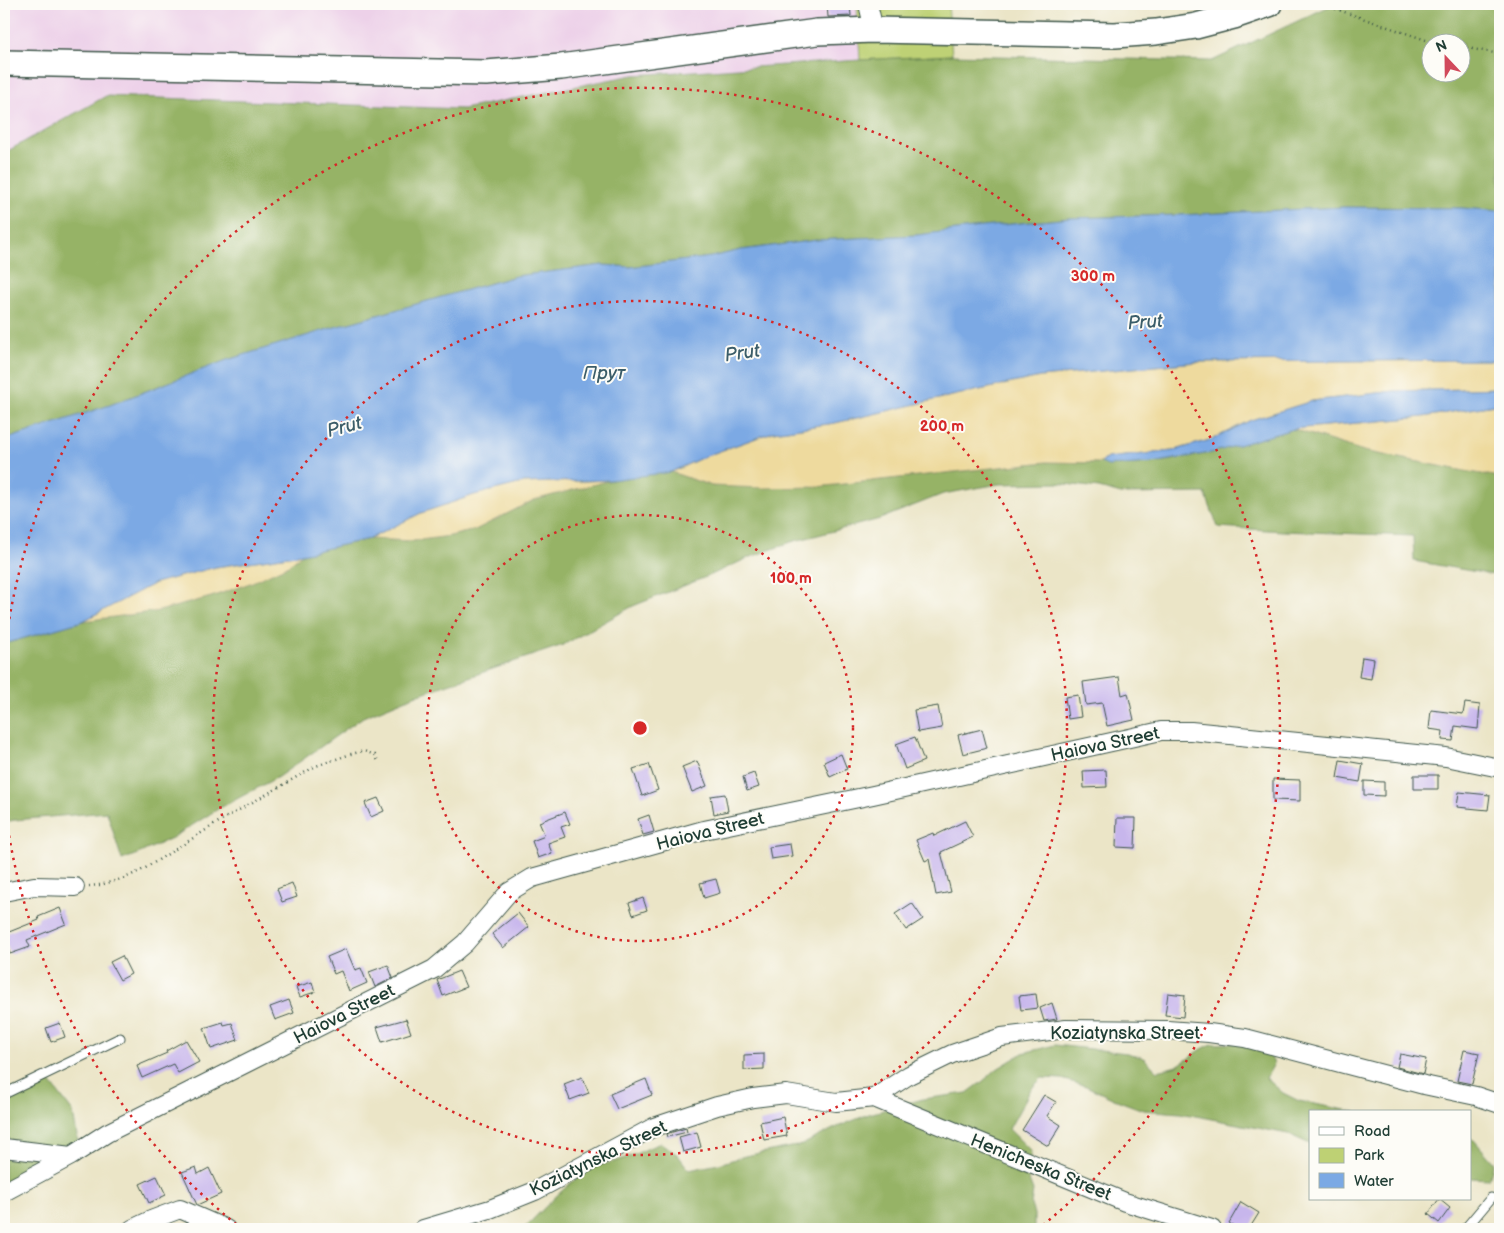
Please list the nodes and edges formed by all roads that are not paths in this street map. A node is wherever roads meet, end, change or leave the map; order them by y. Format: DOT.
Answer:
graph roads {
  1 [pos="868,4"];
  2 [pos="1269,4"];
  3 [pos="874,30"];
  4 [pos="4,63"];
  5 [pos="1500,768"];
  6 [pos="75,887"];
  7 [pos="4,892"];
  8 [pos="120,1038"];
  9 [pos="4,1094"];
  10 [pos="874,1098"];
  11 [pos="1500,1104"];
  12 [pos="4,1148"];
  13 [pos="70,1156"];
  14 [pos="4,1192"];
  15 [pos="1491,1198"];
  16 [pos="132,1229"];
  17 [pos="226,1229"];
  18 [pos="424,1229"];
  19 [pos="1212,1229"];
  20 [pos="1465,1229"];
  1 -- 3 [label="street"];
  2 -- 3 [label="street"];
  3 -- 4 [label="street"];
  5 -- 13 [label="street, Haiova Street"];
  6 -- 7 [label="street"];
  8 -- 9 [label="lane"];
  10 -- 11 [label="street, Koziatynska Street"];
  10 -- 18 [label="street, Koziatynska Street"];
  10 -- 19 [label="street, Henicheska Street"];
  12 -- 13 [label="street"];
  13 -- 14 [label="street, Haiova Street"];
  15 -- 20 [label="lane"];
  16 -- 17 [label="street"];
}
